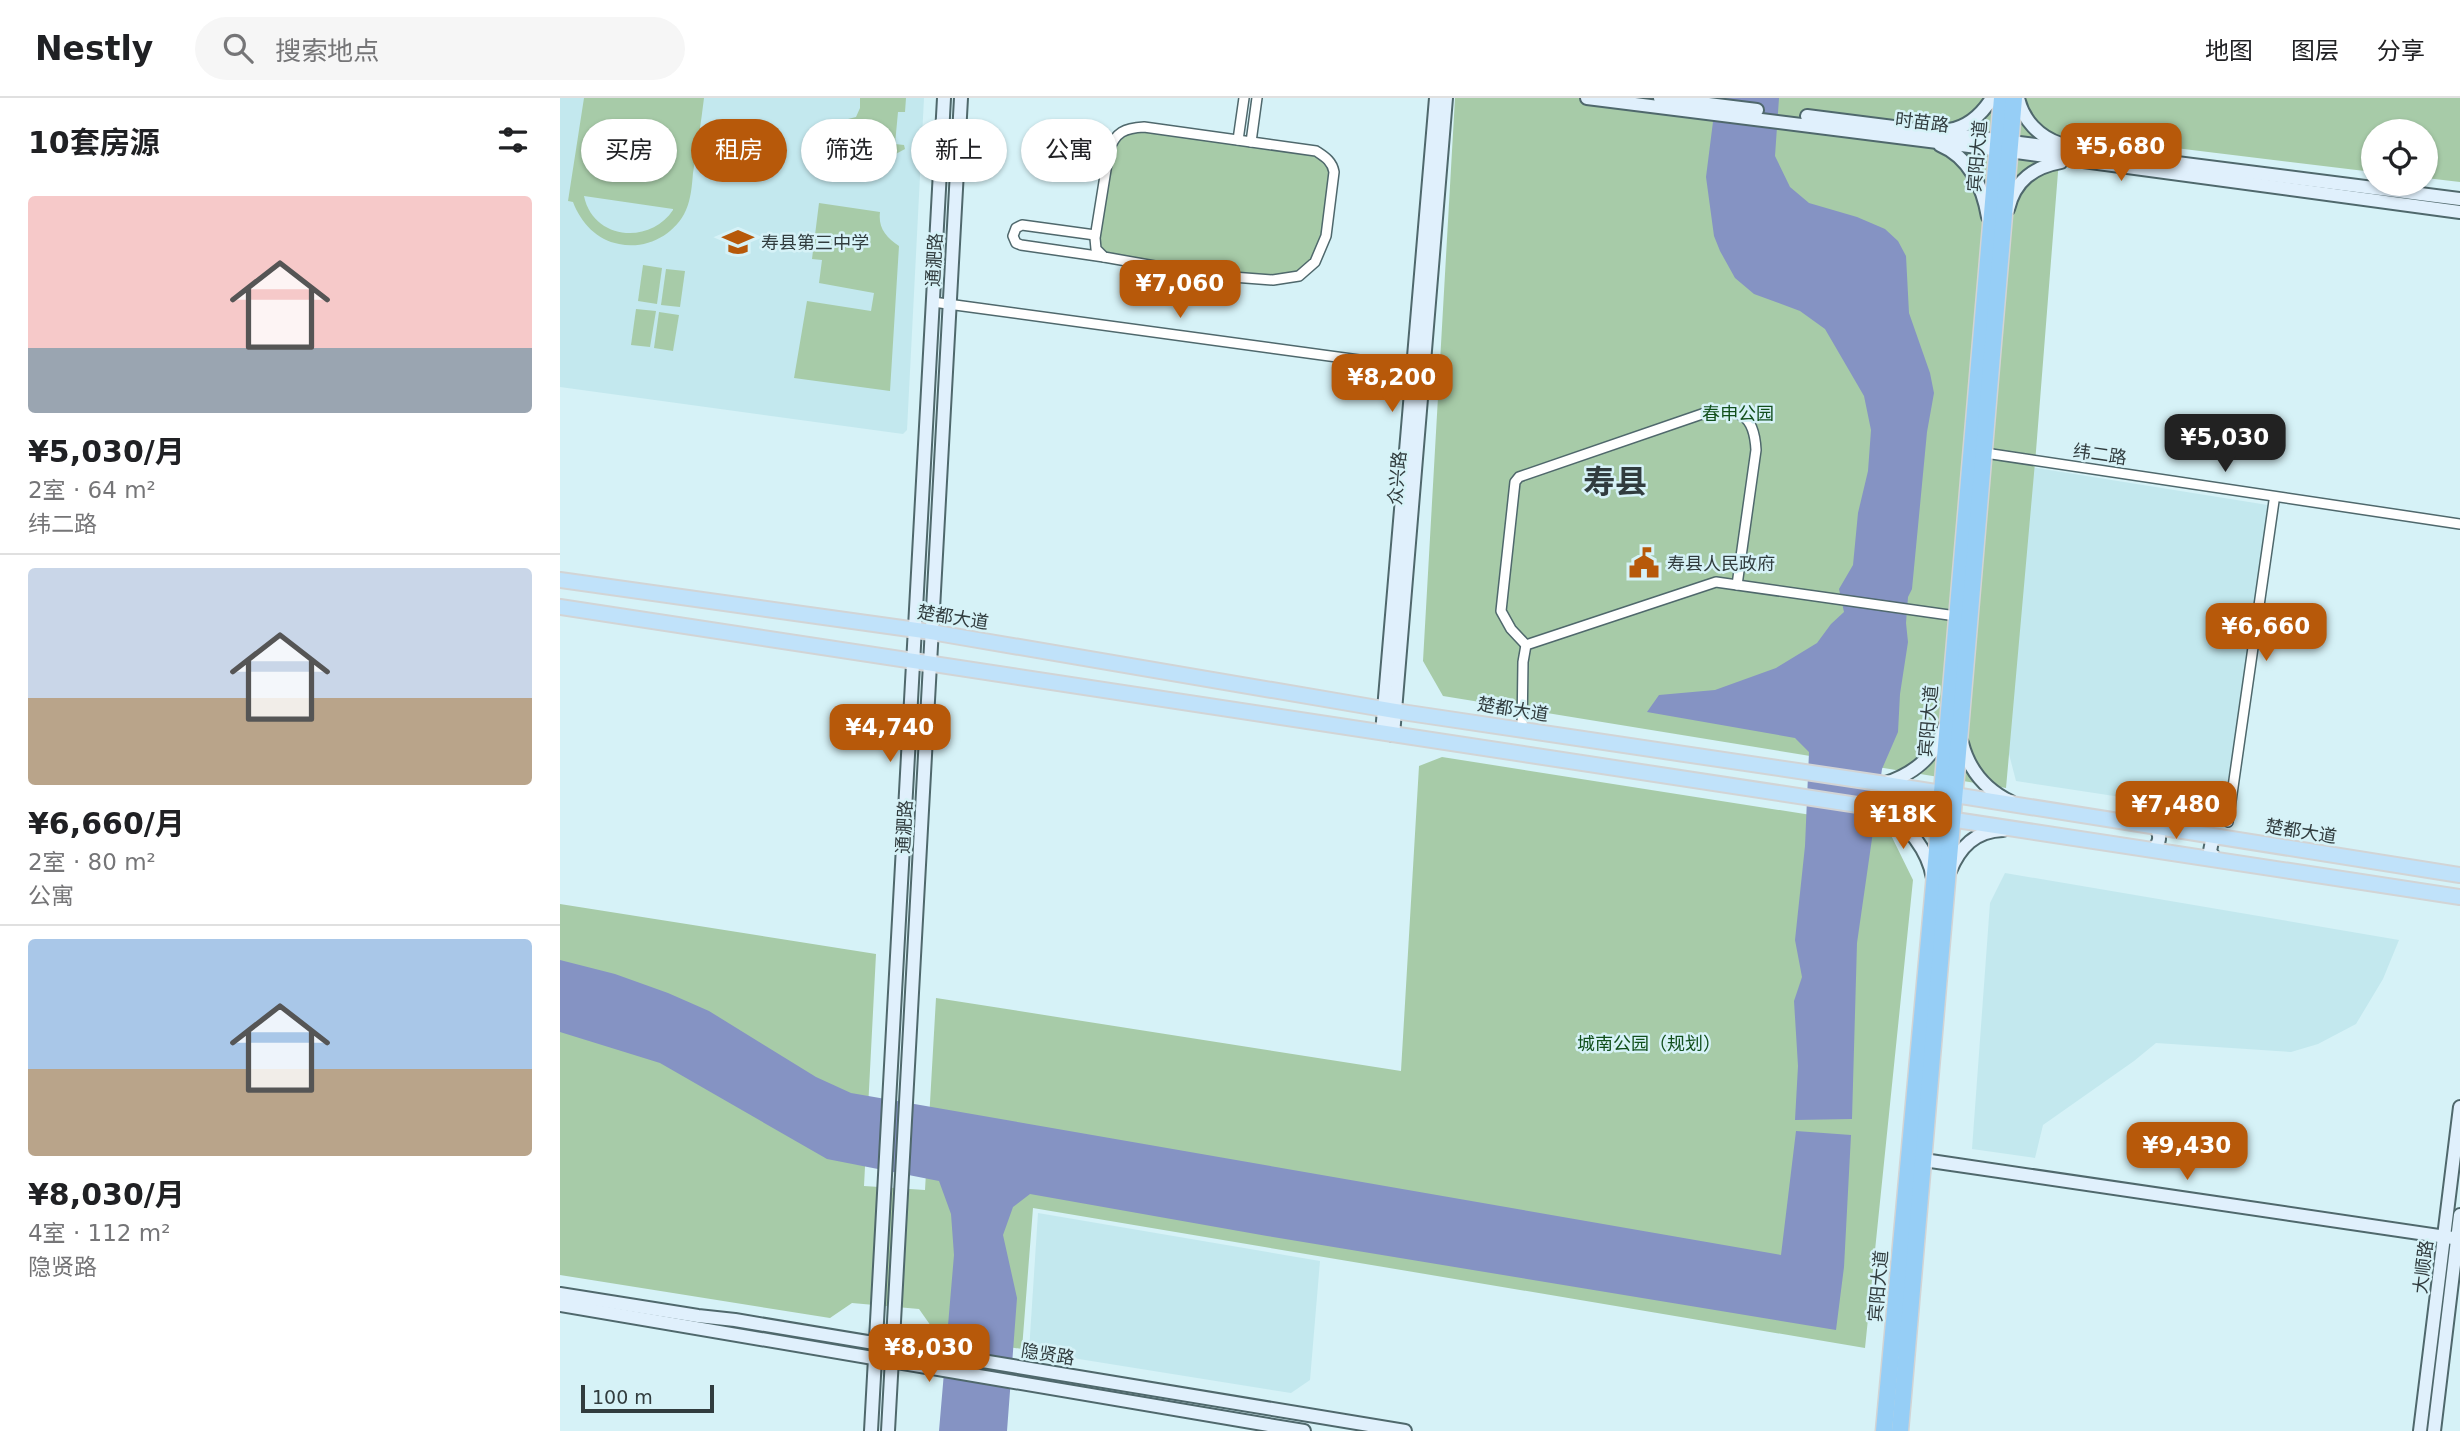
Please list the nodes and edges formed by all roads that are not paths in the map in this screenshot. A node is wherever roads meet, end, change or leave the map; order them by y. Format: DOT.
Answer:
graph roads {
  1 [pos="944,98"];
  2 [pos="961,98"];
  3 [pos="1244,98"];
  4 [pos="1257,98"];
  5 [pos="1436,98"];
  6 [pos="1446,98"];
  7 [pos="1587,98"];
  8 [pos="1660,98"];
  9 [pos="1992,98"];
  10 [pos="2001,98"];
  11 [pos="2016,98"];
  12 [pos="1696,107"];
  13 [pos="1932,136"];
  14 [pos="1238,140"];
  15 [pos="1251,142"];
  16 [pos="2004,145"];
  17 [pos="2080,155"];
  18 [pos="2460,199"];
  19 [pos="2460,212"];
  20 [pos="1997,229"];
  21 [pos="1095,235"];
  22 [pos="1104,257"];
  23 [pos="933,302"];
  24 [pos="949,304"];
  25 [pos="1418,368"];
  26 [pos="1985,453"];
  27 [pos="2274,501"];
  28 [pos="2460,524"];
  29 [pos="560,580"];
  30 [pos="1737,584"];
  31 [pos="560,607"];
  32 [pos="1956,616"];
  33 [pos="914,630"];
  34 [pos="931,632"];
  35 [pos="1526,645"];
  36 [pos="913,662"];
  37 [pos="930,664"];
  38 [pos="1395,711"];
  39 [pos="1953,723"];
  40 [pos="1522,730"];
  41 [pos="1388,734"];
  42 [pos="1881,783"];
  43 [pos="1947,794"];
  44 [pos="2018,806"];
  45 [pos="1882,809"];
  46 [pos="1945,819"];
  47 [pos="2228,822"];
  48 [pos="2156,827"];
  49 [pos="2017,830"];
  50 [pos="2218,837"];
  51 [pos="2153,850"];
  52 [pos="2215,859"];
  53 [pos="2460,875"];
  54 [pos="1940,885"];
  55 [pos="2460,897"];
  56 [pos="2460,1107"];
  57 [pos="1915,1159"];
  58 [pos="2460,1215"];
  59 [pos="2454,1238"];
  60 [pos="560,1294"];
  61 [pos="560,1305"];
  62 [pos="876,1344"];
  63 [pos="892,1347"];
  64 [pos="875,1358"];
  65 [pos="892,1361"];
  66 [pos="1326,1421"];
  67 [pos="871,1431"];
  68 [pos="888,1431"];
  69 [pos="1304,1431"];
  70 [pos="1405,1431"];
  71 [pos="1884,1431"];
  72 [pos="1900,1431"];
  73 [pos="2420,1431"];
  74 [pos="2434,1431"];
  1 -- 23 [label="street, 通淝路"];
  2 -- 24 [label="street, 通淝路"];
  3 -- 14 [label="street"];
  4 -- 15 [label="street"];
  5 -- 25 [label="street, 众兴路"];
  6 -- 25 [label="street, 众兴路"];
  7 -- 12 [label="street, 时苗路"];
  8 -- 12 [label="street, 时苗路"];
  9 -- 13 [label="street"];
  10 -- 16 [label="highway, 宾阳大道"];
  11 -- 16 [label="highway, 宾阳大道"];
  11 -- 17 [label="street"];
  12 -- 13 [label="street, 时苗路"];
  13 -- 16 [label="street, 时苗路"];
  13 -- 20 [label="street"];
  14 -- 15 [label="street"];
  14 -- 21 [label="street"];
  15 -- 22 [label="street"];
  16 -- 17 [label="street, 时苗路"];
  16 -- 20 [label="highway, 宾阳大道"];
  17 -- 18 [label="street, 时苗路"];
  17 -- 19 [label="street, 时苗路"];
  17 -- 20 [label="street"];
  20 -- 26 [label="highway, 宾阳大道"];
  20 -- 32 [label="highway, 宾阳大道"];
  21 -- 22 [label="street"];
  21 -- 22 [label="street"];
  23 -- 24 [label="street"];
  23 -- 33 [label="street, 通淝路"];
  24 -- 25 [label="street"];
  24 -- 34 [label="street, 通淝路"];
  25 -- 38 [label="street, 众兴路"];
  25 -- 41 [label="street, 众兴路"];
  26 -- 28 [label="street, 纬二路"];
  26 -- 39 [label="highway, 宾阳大道"];
  27 -- 47 [label="street"];
  29 -- 33 [label="main road, 楚都大道"];
  30 -- 32 [label="street"];
  30 -- 35 [label="street"];
  30 -- 35 [label="street"];
  31 -- 36 [label="main road"];
  32 -- 39 [label="highway, 宾阳大道"];
  33 -- 34 [label="main road, 楚都大道"];
  33 -- 36 [label="street, 通淝路"];
  34 -- 37 [label="street, 通淝路"];
  34 -- 38 [label="main road, 楚都大道"];
  35 -- 40 [label="street"];
  36 -- 37 [label="main road"];
  36 -- 62 [label="street, 通淝路"];
  37 -- 41 [label="main road"];
  37 -- 63 [label="street, 通淝路"];
  38 -- 40 [label="main road, 楚都大道"];
  38 -- 41 [label="street, 众兴路"];
  39 -- 42 [label="street"];
  39 -- 43 [label="highway, 宾阳大道"];
  39 -- 44 [label="street"];
  40 -- 42 [label="main road, 楚都大道"];
  41 -- 45 [label="main road"];
  42 -- 43 [label="main road, 楚都大道"];
  43 -- 44 [label="main road, 楚都大道"];
  43 -- 46 [label="highway, 宾阳大道"];
  44 -- 48 [label="main road, 楚都大道"];
  45 -- 46 [label="main road"];
  45 -- 54 [label="street"];
  46 -- 49 [label="main road"];
  46 -- 54 [label="highway, 宾阳大道"];
  48 -- 50 [label="main road, 楚都大道"];
  48 -- 51 [label="street"];
  49 -- 51 [label="main road"];
  49 -- 54 [label="street"];
  50 -- 52 [label="street"];
  50 -- 53 [label="main road, 楚都大道"];
  51 -- 52 [label="main road"];
  52 -- 55 [label="main road"];
  54 -- 57 [label="highway, 宾阳大道"];
  56 -- 59 [label="street, 大顺路"];
  57 -- 59 [label="street"];
  57 -- 71 [label="highway, 宾阳大道"];
  57 -- 72 [label="highway, 宾阳大道"];
  58 -- 59 [label="street, 大顺路"];
  59 -- 73 [label="street, 大顺路"];
  59 -- 74 [label="street, 大顺路"];
  60 -- 62 [label="street, 隐贤路"];
  61 -- 64 [label="street, 隐贤路"];
  62 -- 63 [label="street, 隐贤路"];
  62 -- 64 [label="street, 通淝路"];
  63 -- 65 [label="street, 通淝路"];
  63 -- 66 [label="street, 隐贤路"];
  64 -- 65 [label="street, 隐贤路"];
  64 -- 67 [label="street, 通淝路"];
  65 -- 68 [label="street, 通淝路"];
  65 -- 69 [label="street, 隐贤路"];
  66 -- 70 [label="street, 隐贤路"];
}
